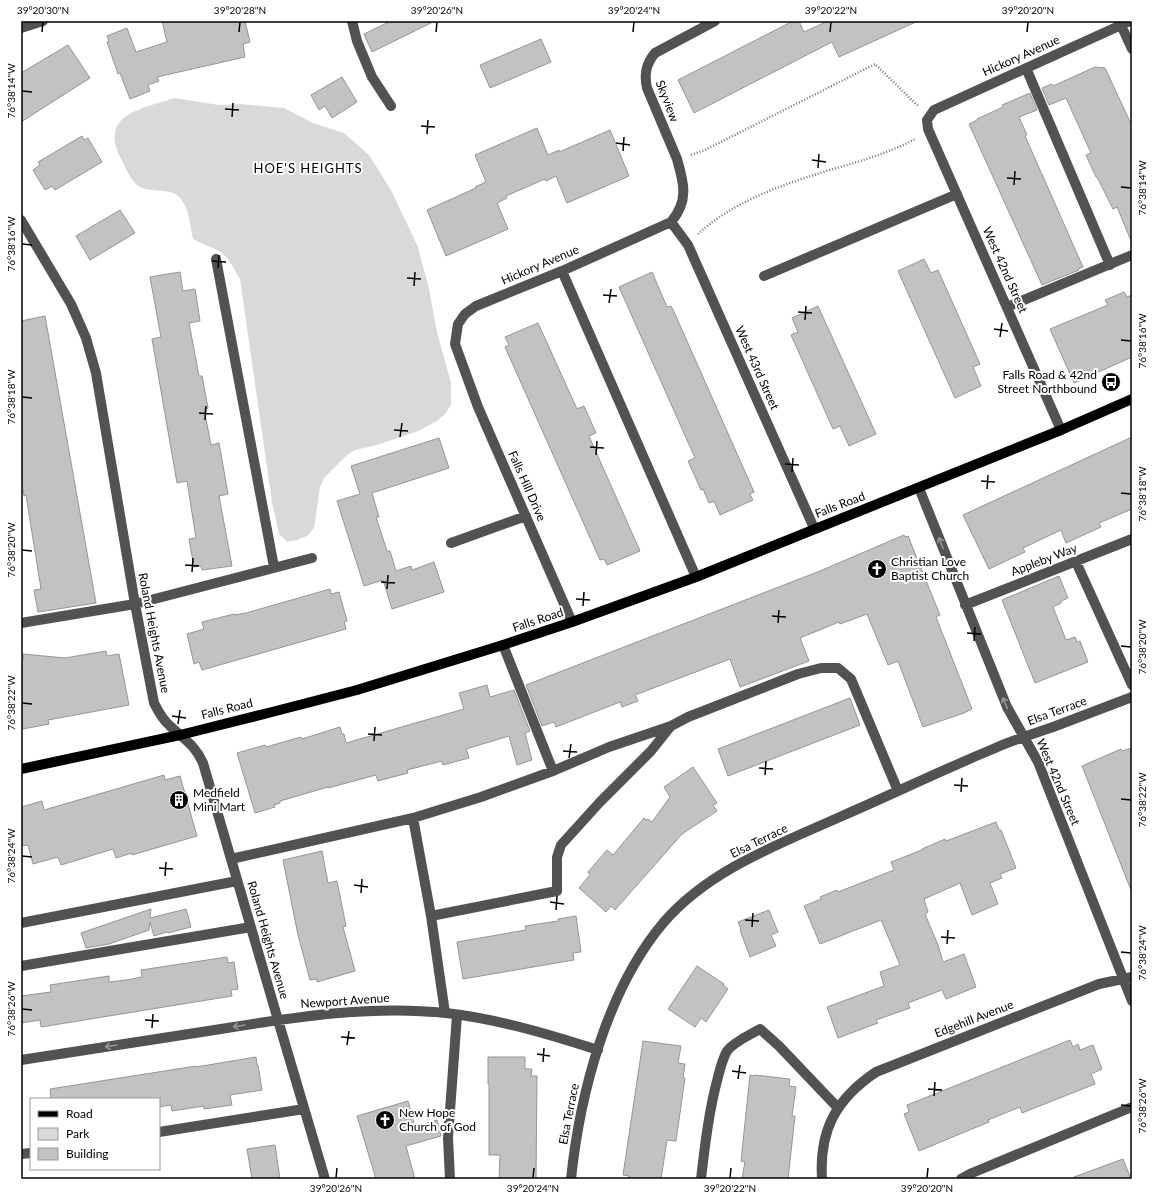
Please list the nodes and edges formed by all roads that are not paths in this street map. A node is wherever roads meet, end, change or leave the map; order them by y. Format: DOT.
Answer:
graph roads {
  1 [pos="43,21"];
  2 [pos="352,21"];
  3 [pos="715,21"];
  4 [pos="1126,23"];
  5 [pos="21,28"];
  6 [pos="1132,49"];
  7 [pos="1026,68"];
  8 [pos="391,106"];
  9 [pos="928,124"];
  10 [pos="957,194"];
  11 [pos="21,220"];
  12 [pos="671,222"];
  13 [pos="1132,255"];
  14 [pos="216,259"];
  15 [pos="1110,265"];
  16 [pos="562,271"];
  17 [pos="764,276"];
  18 [pos="1007,307"];
  19 [pos="460,360"];
  20 [pos="1132,399"];
  21 [pos="1061,430"];
  22 [pos="919,488"];
  23 [pos="526,516"];
  24 [pos="814,528"];
  25 [pos="1132,539"];
  26 [pos="451,543"];
  27 [pos="312,558"];
  28 [pos="1076,562"];
  29 [pos="274,567"];
  30 [pos="696,577"];
  31 [pos="135,604"];
  32 [pos="965,605"];
  33 [pos="572,622"];
  34 [pos="21,623"];
  35 [pos="503,645"];
  36 [pos="1132,685"];
  37 [pos="1132,697"];
  38 [pos="670,726"];
  39 [pos="180,735"];
  40 [pos="1024,737"];
  41 [pos="21,769"];
  42 [pos="553,771"];
  43 [pos="898,791"];
  44 [pos="414,818"];
  45 [pos="231,859"];
  46 [pos="237,881"];
  47 [pos="432,916"];
  48 [pos="21,923"];
  49 [pos="251,927"];
  50 [pos="21,966"];
  51 [pos="1128,978"];
  52 [pos="1132,1001"];
  53 [pos="445,1013"];
  54 [pos="457,1015"];
  55 [pos="278,1020"];
  56 [pos="598,1050"];
  57 [pos="21,1060"];
  58 [pos="1132,1107"];
  59 [pos="838,1108"];
  60 [pos="304,1109"];
  61 [pos="160,1132"];
  62 [pos="325,1179"];
  63 [pos="450,1179"];
  64 [pos="571,1179"];
  65 [pos="701,1179"];
  66 [pos="822,1179"];
  67 [pos="962,1179"];
  1 -- 5 [label="street"];
  2 -- 8 [label="street"];
  3 -- 12 [label="street, Skyview"];
  4 -- 6 [label="street"];
  4 -- 7 [label="street, Hickory Avenue"];
  7 -- 9 [label="street, Hickory Avenue"];
  7 -- 15 [label="street"];
  9 -- 10 [label="street, West 42nd Street"];
  10 -- 17 [label="street"];
  10 -- 18 [label="street, West 42nd Street"];
  11 -- 31 [label="street, Roland Heights Avenue"];
  12 -- 16 [label="street, Hickory Avenue"];
  12 -- 24 [label="street, West 43rd Street"];
  13 -- 15 [label="street"];
  14 -- 29 [label="street"];
  15 -- 18 [label="street"];
  16 -- 19 [label="street, Hickory Avenue"];
  16 -- 30 [label="street"];
  18 -- 21 [label="street, West 42nd Street"];
  19 -- 23 [label="street, Falls Hill Drive"];
  20 -- 21 [label="main road, Falls Road"];
  21 -- 22 [label="main road, Falls Road"];
  22 -- 24 [label="main road, Falls Road"];
  32 -- 22 [label="street, West 42nd Street, one-way"];
  23 -- 26 [label="street"];
  23 -- 33 [label="street, Falls Hill Drive"];
  24 -- 30 [label="main road, Falls Road"];
  25 -- 28 [label="street, Appleby Way"];
  27 -- 29 [label="street"];
  28 -- 32 [label="street, Appleby Way"];
  28 -- 36 [label="street"];
  29 -- 31 [label="street"];
  30 -- 33 [label="main road, Falls Road"];
  31 -- 34 [label="street"];
  31 -- 39 [label="street, Roland Heights Avenue"];
  40 -- 32 [label="street, West 42nd Street, one-way"];
  33 -- 35 [label="main road, Falls Road"];
  35 -- 39 [label="main road, Falls Road"];
  35 -- 42 [label="street"];
  37 -- 40 [label="street, Elsa Terrace"];
  38 -- 42 [label="street"];
  38 -- 43 [label="street"];
  38 -- 47 [label="street"];
  39 -- 41 [label="main road, Falls Road"];
  39 -- 45 [label="street, Roland Heights Avenue"];
  40 -- 43 [label="street, Elsa Terrace"];
  40 -- 51 [label="street, West 42nd Street"];
  42 -- 44 [label="street"];
  43 -- 56 [label="street, Elsa Terrace"];
  44 -- 45 [label="street"];
  44 -- 47 [label="street"];
  45 -- 46 [label="street, Roland Heights Avenue"];
  46 -- 48 [label="street"];
  46 -- 49 [label="street, Roland Heights Avenue"];
  47 -- 53 [label="street"];
  49 -- 50 [label="street"];
  49 -- 55 [label="street, Roland Heights Avenue"];
  51 -- 52 [label="street, West 42nd Street"];
  51 -- 59 [label="street, Edgehill Avenue"];
  53 -- 54 [label="street, Newport Avenue"];
  53 -- 55 [label="street, Newport Avenue"];
  54 -- 56 [label="street, Newport Avenue"];
  54 -- 63 [label="street"];
  55 -- 57 [label="street, Newport Avenue, one-way"];
  55 -- 60 [label="street, Roland Heights Avenue"];
  56 -- 64 [label="street, Elsa Terrace"];
  58 -- 67 [label="street"];
  59 -- 65 [label="street"];
  59 -- 66 [label="street, Edgehill Avenue"];
  60 -- 61 [label="street"];
  60 -- 62 [label="street, Roland Heights Avenue"];
}
